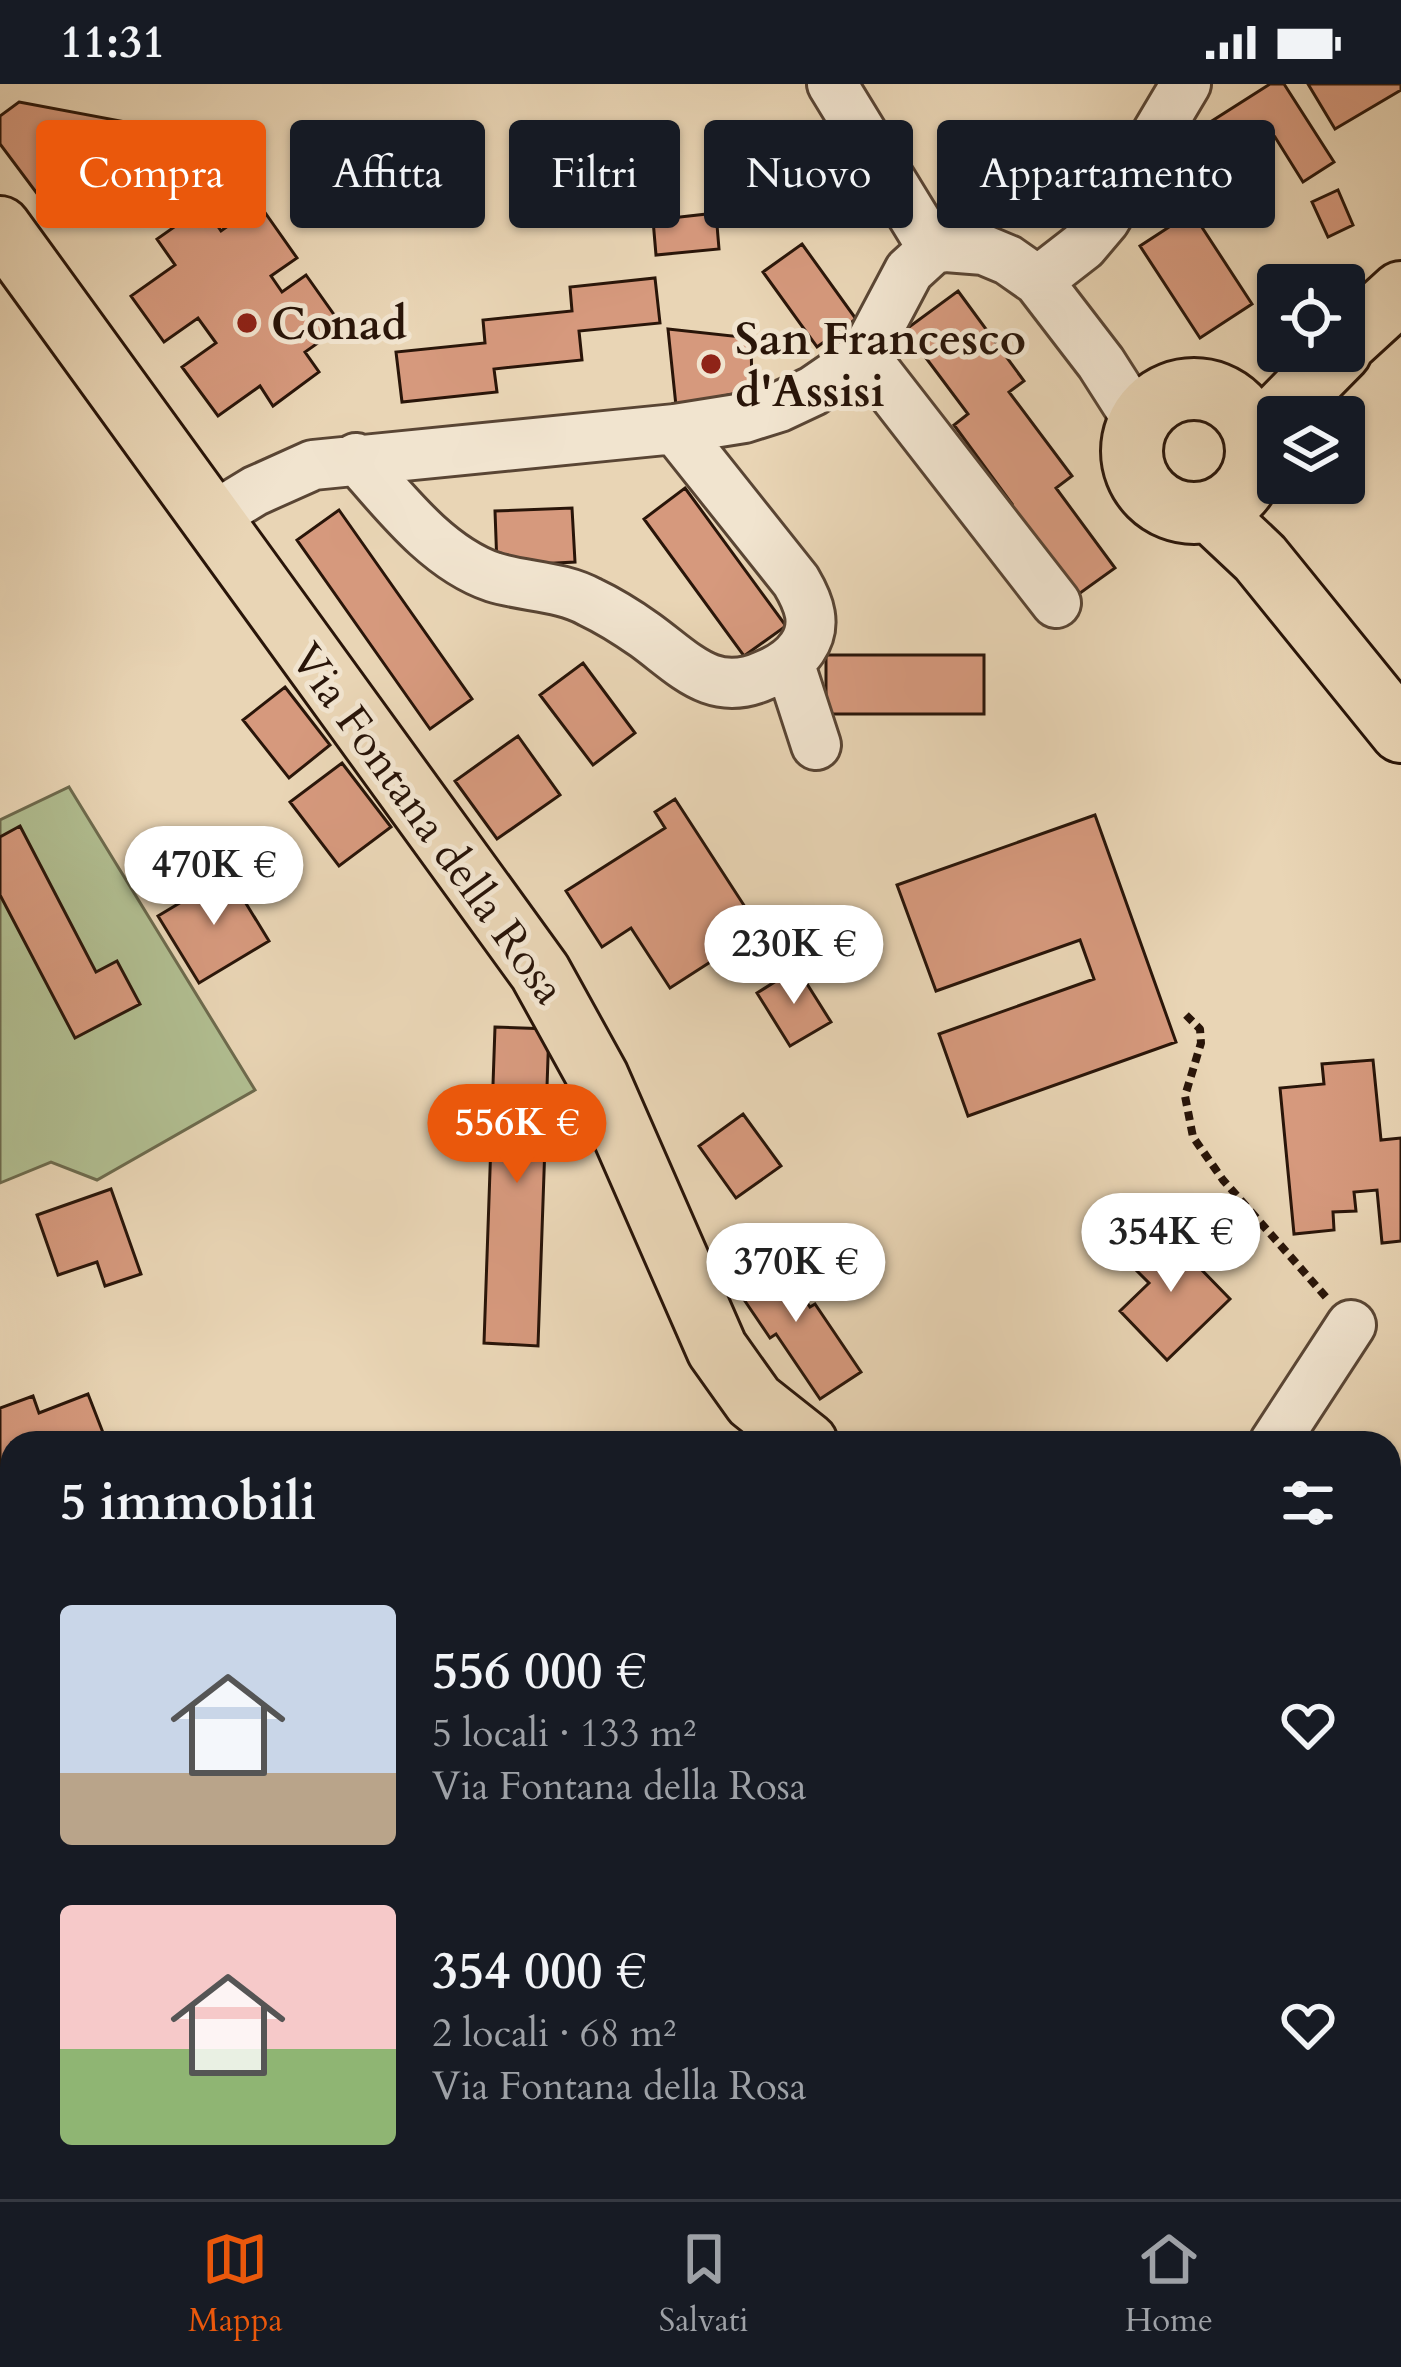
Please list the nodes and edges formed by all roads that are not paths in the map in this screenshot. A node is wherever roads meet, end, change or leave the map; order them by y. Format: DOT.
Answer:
graph roads {
  1 [pos="832,84"];
  2 [pos="1186,84"];
  3 [pos="0,227"];
  4 [pos="932,249"];
  5 [pos="1038,281"];
  6 [pos="1401,292"];
  7 [pos="1365,326"];
  8 [pos="864,356"];
  9 [pos="1294,372"];
  10 [pos="1319,372"];
  11 [pos="1175,404"];
  12 [pos="675,429"];
  13 [pos="356,458"];
  14 [pos="1238,481"];
  15 [pos="209,519"];
  16 [pos="1056,603"];
  17 [pos="790,662"];
  18 [pos="1401,733"];
  19 [pos="816,745"];
  20 [pos="1351,1325"];
  21 [pos="792,1431"];
  22 [pos="1282,1431"];
  1 -- 4 [label="street"];
  2 -- 5 [label="street"];
  3 -- 15 [label="main road, Via Fontana della Rosa"];
  4 -- 5 [label="street"];
  4 -- 8 [label="street"];
  5 -- 11 [label="street"];
  6 -- 7 [label="main road"];
  8 -- 12 [label="street"];
  8 -- 16 [label="street"];
  9 -- 11 [label="main road"];
  10 -- 14 [label="main road"];
  11 -- 14 [label="main road"];
  11 -- 14 [label="main road"];
  12 -- 13 [label="street"];
  12 -- 17 [label="street"];
  13 -- 15 [label="street"];
  13 -- 17 [label="street"];
  14 -- 18 [label="main road"];
  15 -- 21 [label="main road, Via Fontana della Rosa"];
  17 -- 19 [label="street"];
  20 -- 22 [label="street"];
}
